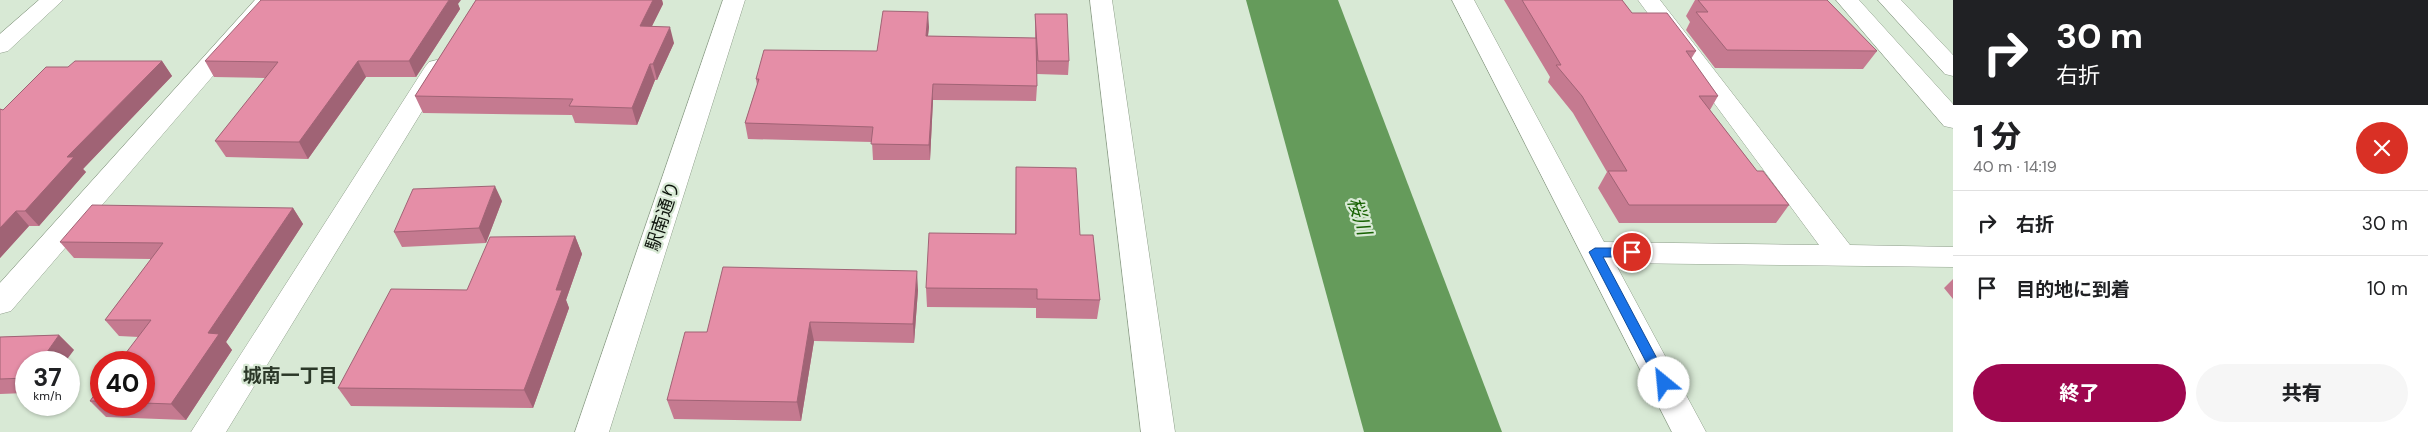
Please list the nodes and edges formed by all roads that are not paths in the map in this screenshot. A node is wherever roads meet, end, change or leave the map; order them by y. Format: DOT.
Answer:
graph roads {
  1 [pos="52,0"];
  2 [pos="267,0"];
  3 [pos="734,0"];
  4 [pos="1101,0"];
  5 [pos="1463,0"];
  6 [pos="1649,0"];
  7 [pos="1847,0"];
  8 [pos="1889,0"];
  9 [pos="452,42"];
  10 [pos="0,46"];
  11 [pos="1953,69"];
  12 [pos="1928,92"];
  13 [pos="1953,93"];
  14 [pos="1953,120"];
  15 [pos="1595,252"];
  16 [pos="1841,254"];
  17 [pos="1953,257"];
  18 [pos="0,303"];
  19 [pos="208,432"];
  20 [pos="592,432"];
  21 [pos="1158,432"];
  22 [pos="1689,432"];
  1 -- 10 [label="street"];
  2 -- 18 [label="street"];
  3 -- 20 [label="street, 駅南通り"];
  4 -- 21 [label="street"];
  5 -- 15 [label="street"];
  6 -- 16 [label="street"];
  7 -- 12 [label="street"];
  8 -- 11 [label="street"];
  9 -- 19 [label="street"];
  12 -- 13 [label="street"];
  12 -- 14 [label="street"];
  15 -- 16 [label="street"];
  15 -- 22 [label="street"];
  16 -- 17 [label="street"];
}
